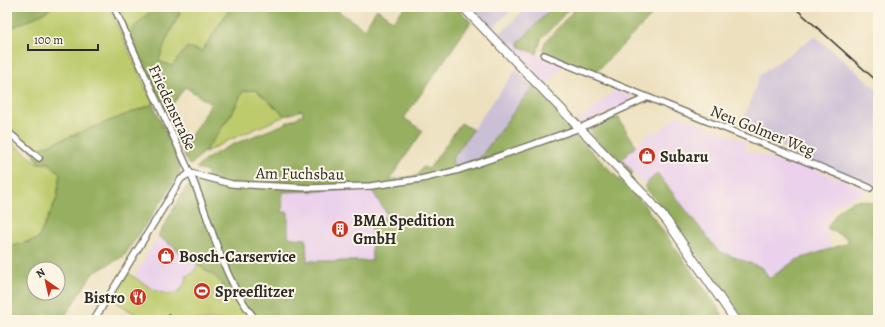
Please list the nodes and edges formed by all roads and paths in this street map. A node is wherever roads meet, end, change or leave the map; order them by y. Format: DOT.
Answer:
graph roads {
  1 [pos="114,7"];
  2 [pos="463,7"];
  3 [pos="544,55"];
  4 [pos="646,98"];
  5 [pos="580,128"];
  6 [pos="7,131"];
  7 [pos="39,158"];
  8 [pos="190,173"];
  9 [pos="870,188"];
  10 [pos="94,320"];
  11 [pos="256,320"];
  12 [pos="735,320"];
  1 -- 8 [label="street, Friedenstraße"];
  2 -- 5 [label="main road"];
  3 -- 4 [label="street, Neu Golmer Weg"];
  4 -- 5 [label="street"];
  4 -- 9 [label="street, Neu Golmer Weg"];
  5 -- 8 [label="street, Am Fuchsbau"];
  5 -- 12 [label="main road"];
  6 -- 7 [label="street"];
  8 -- 10 [label="street"];
  8 -- 11 [label="street, Friedenstraße"];
}
